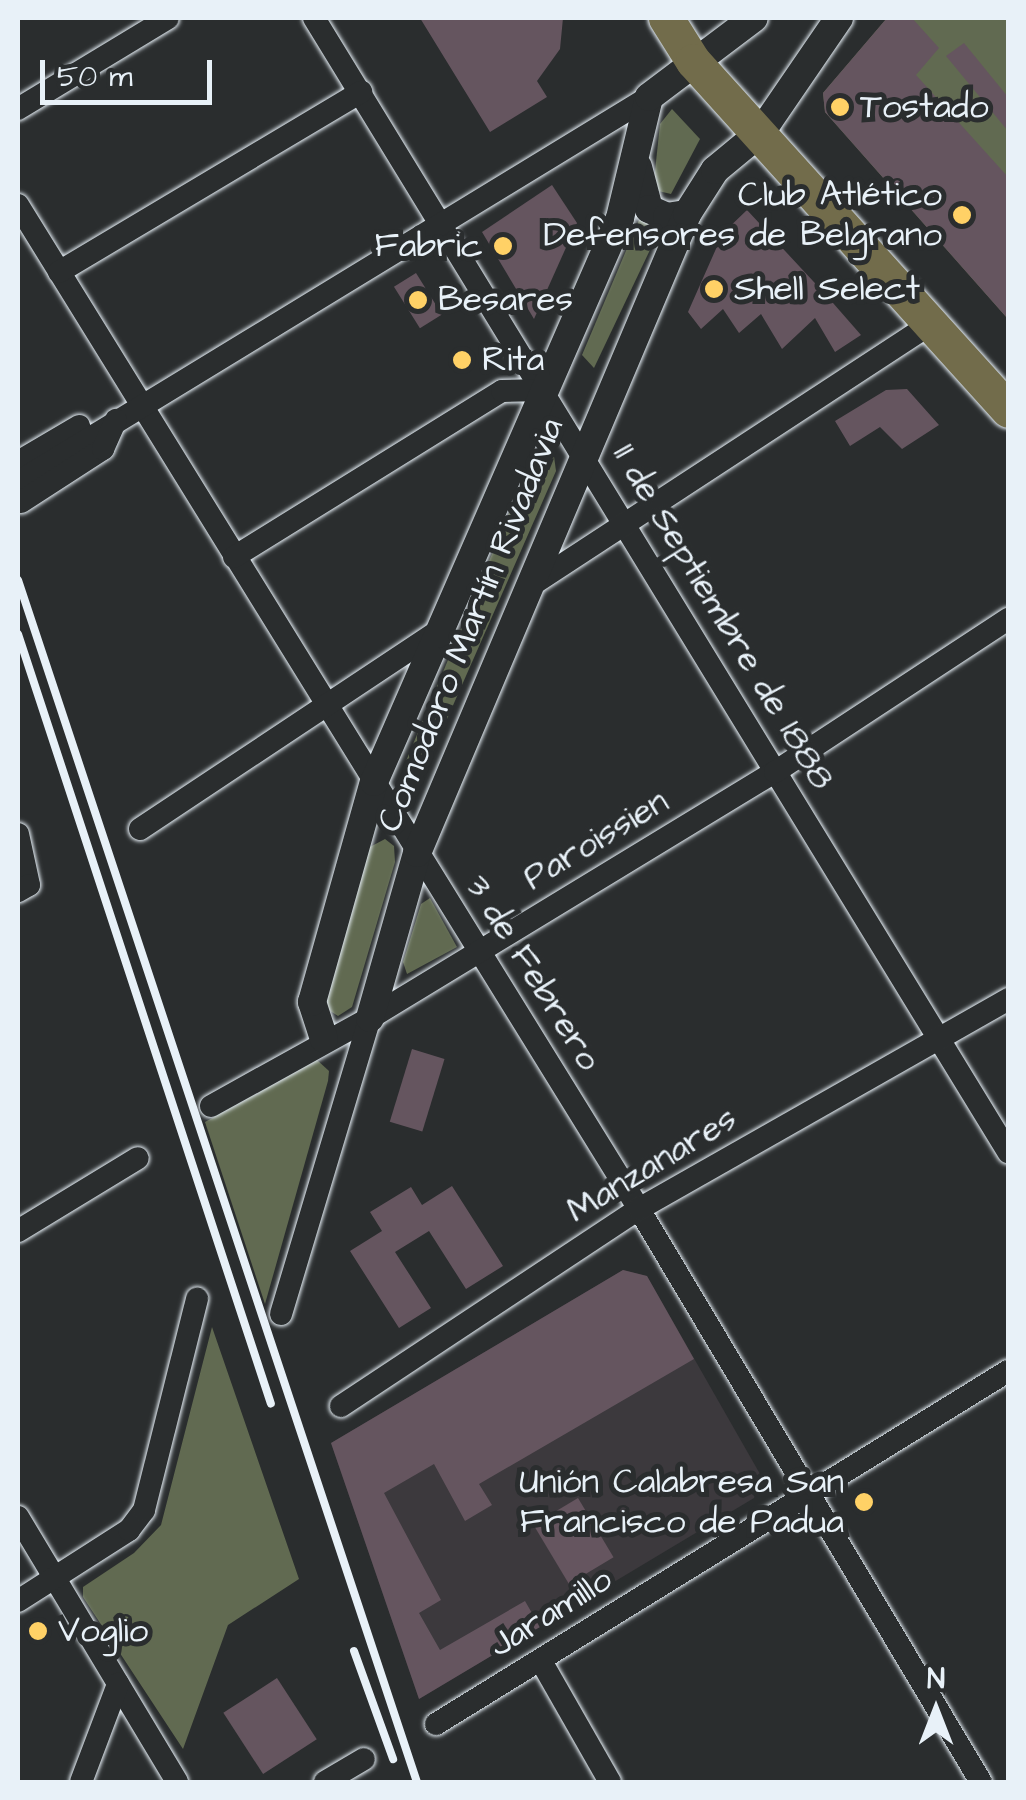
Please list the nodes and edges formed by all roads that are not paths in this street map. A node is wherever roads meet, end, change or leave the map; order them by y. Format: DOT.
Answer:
graph roads {
  1 [pos="168,18"];
  2 [pos="314,18"];
  3 [pos="666,18"];
  4 [pos="754,18"];
  5 [pos="834,21"];
  6 [pos="694,62"];
  7 [pos="361,92"];
  8 [pos="649,97"];
  9 [pos="18,109"];
  10 [pos="761,132"];
  11 [pos="638,166"];
  12 [pos="18,205"];
  13 [pos="688,214"];
  14 [pos="442,227"];
  15 [pos="59,272"];
  16 [pos="931,324"];
  17 [pos="543,390"];
  18 [pos="143,405"];
  19 [pos="1008,410"];
  20 [pos="116,420"];
  21 [pos="582,452"];
  22 [pos="18,462"];
  23 [pos="19,492"];
  24 [pos="626,520"];
  25 [pos="234,557"];
  26 [pos="527,588"];
  27 [pos="1008,619"];
  28 [pos="439,630"];
  29 [pos="326,707"];
  30 [pos="775,772"];
  31 [pos="374,782"];
  32 [pos="140,829"];
  33 [pos="18,834"];
  34 [pos="417,853"];
  35 [pos="23,888"];
  36 [pos="479,952"];
  37 [pos="1008,1000"];
  38 [pos="370,1018"];
  39 [pos="324,1040"];
  40 [pos="942,1040"];
  41 [pos="212,1106"];
  42 [pos="1008,1152"];
  43 [pos="138,1158"];
  44 [pos="639,1210"];
  45 [pos="18,1230"];
  46 [pos="196,1299"];
  47 [pos="281,1314"];
  48 [pos="1008,1371"];
  49 [pos="341,1406"];
  50 [pos="807,1496"];
  51 [pos="18,1517"];
  52 [pos="56,1578"];
  53 [pos="18,1601"];
  54 [pos="541,1661"];
  55 [pos="118,1684"];
  56 [pos="436,1724"];
  57 [pos="364,1759"];
  58 [pos="81,1782"];
  59 [pos="177,1782"];
  60 [pos="325,1782"];
  61 [pos="610,1782"];
  62 [pos="980,1782"];
  1 -- 9 [label="street"];
  2 -- 7 [label="street, 11 de Septiembre de 1888"];
  3 -- 6 [label="main road"];
  4 -- 6 [label="street"];
  5 -- 10 [label="street, Comodoro Martín Rivadavia"];
  6 -- 8 [label="street"];
  6 -- 10 [label="main road"];
  7 -- 14 [label="street, 11 de Septiembre de 1888"];
  7 -- 15 [label="street"];
  8 -- 11 [label="street, Comodoro Martín Rivadavia"];
  8 -- 14 [label="street"];
  10 -- 13 [label="street, Comodoro Martín Rivadavia"];
  10 -- 16 [label="main road"];
  11 -- 13 [label="street"];
  11 -- 17 [label="street, Comodoro Martín Rivadavia"];
  12 -- 15 [label="street, 3 de Febrero"];
  13 -- 21 [label="street, Comodoro Martín Rivadavia"];
  14 -- 17 [label="street, 11 de Septiembre de 1888"];
  14 -- 18 [label="street"];
  15 -- 18 [label="street, 3 de Febrero"];
  16 -- 19 [label="main road"];
  16 -- 24 [label="street"];
  17 -- 21 [label="street, 11 de Septiembre de 1888"];
  17 -- 25 [label="street"];
  17 -- 28 [label="street, Comodoro Martín Rivadavia"];
  18 -- 20 [label="street"];
  18 -- 25 [label="street, 3 de Febrero"];
  20 -- 22 [label="street"];
  20 -- 23 [label="street"];
  21 -- 24 [label="street, 11 de Septiembre de 1888"];
  21 -- 26 [label="street, Comodoro Martín Rivadavia"];
  24 -- 26 [label="street"];
  24 -- 30 [label="street, 11 de Septiembre de 1888"];
  25 -- 29 [label="street, 3 de Febrero"];
  26 -- 34 [label="street, Comodoro Martín Rivadavia"];
  27 -- 30 [label="street, Paroissien"];
  28 -- 29 [label="street"];
  28 -- 31 [label="street, Comodoro Martín Rivadavia"];
  29 -- 31 [label="street, 3 de Febrero"];
  29 -- 32 [label="street"];
  30 -- 36 [label="street, Paroissien"];
  30 -- 40 [label="street, 11 de Septiembre de 1888"];
  31 -- 34 [label="street, 3 de Febrero"];
  31 -- 39 [label="street, Comodoro Martín Rivadavia"];
  33 -- 35 [label="street"];
  34 -- 36 [label="street, 3 de Febrero"];
  34 -- 38 [label="street, Comodoro Martín Rivadavia"];
  36 -- 38 [label="street, Paroissien"];
  36 -- 44 [label="street, 3 de Febrero"];
  37 -- 40 [label="street, Manzanares"];
  38 -- 39 [label="street, Paroissien"];
  38 -- 47 [label="street, Comodoro Martín Rivadavia"];
  39 -- 41 [label="street, Paroissien"];
  40 -- 42 [label="street, 11 de Septiembre de 1888"];
  40 -- 44 [label="street, Manzanares"];
  43 -- 45 [label="street"];
  44 -- 49 [label="street, Manzanares"];
  44 -- 50 [label="street, 3 de Febrero"];
  46 -- 52 [label="street"];
  48 -- 50 [label="street, Jaramillo"];
  50 -- 54 [label="street, Jaramillo"];
  50 -- 62 [label="street, 3 de Febrero"];
  51 -- 52 [label="street"];
  52 -- 53 [label="street"];
  52 -- 55 [label="street"];
  54 -- 56 [label="street, Jaramillo"];
  54 -- 61 [label="street"];
  55 -- 58 [label="street"];
  55 -- 59 [label="street"];
  57 -- 60 [label="street"];
}
